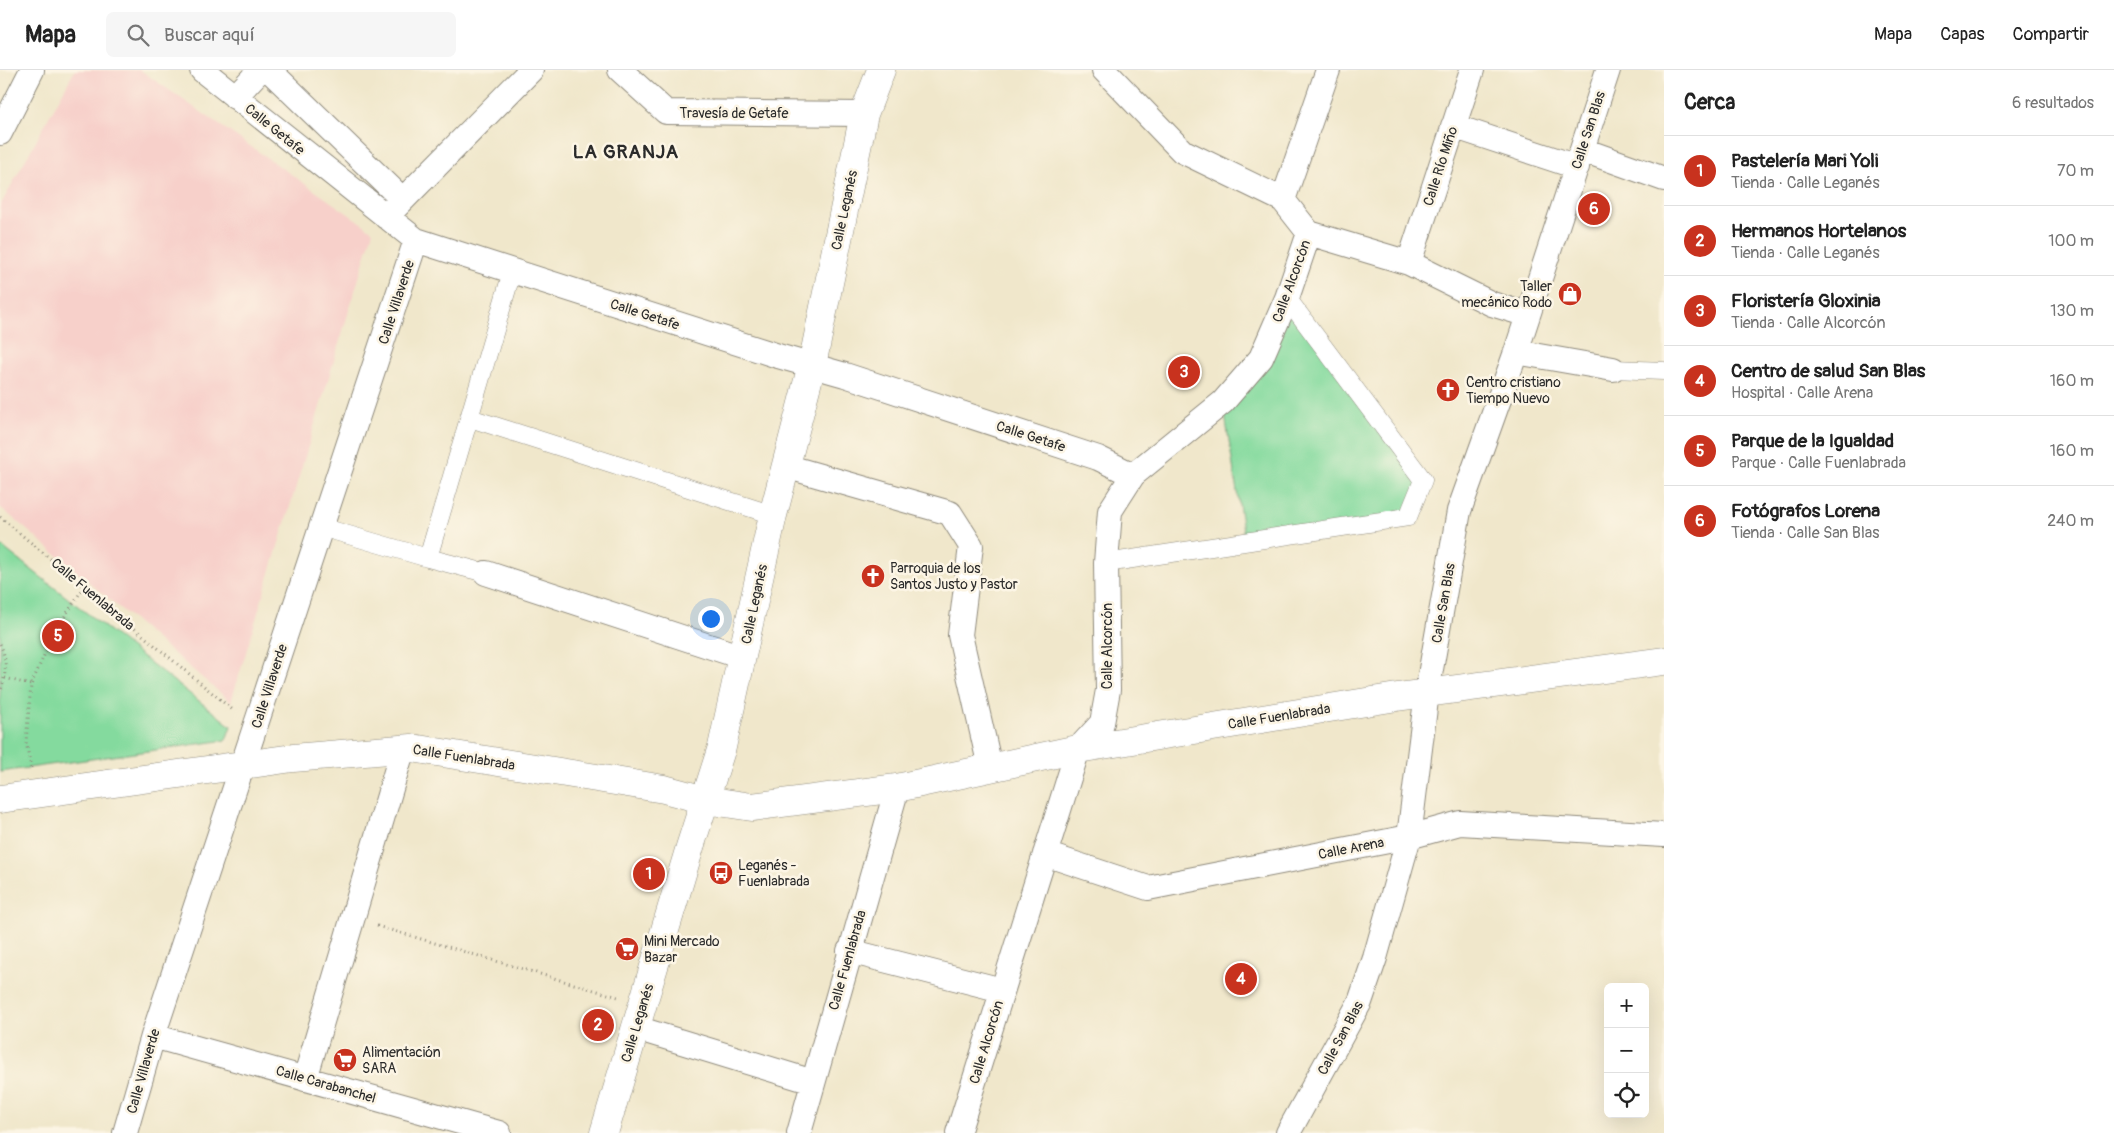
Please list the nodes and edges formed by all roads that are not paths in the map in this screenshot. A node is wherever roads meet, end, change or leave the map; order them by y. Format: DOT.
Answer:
graph roads {
  1 [pos="32,70"];
  2 [pos="202,70"];
  3 [pos="260,70"];
  4 [pos="270,70"];
  5 [pos="531,70"];
  6 [pos="620,70"];
  7 [pos="881,70"];
  8 [pos="1104,70"];
  9 [pos="1328,70"];
  10 [pos="1472,70"];
  11 [pos="1608,70"];
  12 [pos="235,97"];
  13 [pos="864,114"];
  14 [pos="1453,126"];
  15 [pos="0,132"];
  16 [pos="1580,159"];
  17 [pos="1664,179"];
  18 [pos="403,200"];
  19 [pos="1283,200"];
  20 [pos="386,217"];
  21 [pos="1309,233"];
  22 [pos="416,240"];
  23 [pos="1409,263"];
  24 [pos="512,272"];
  25 [pos="1287,298"];
  26 [pos="1528,315"];
  27 [pos="1516,352"];
  28 [pos="812,366"];
  29 [pos="1612,370"];
  30 [pos="1664,371"];
  31 [pos="470,418"];
  32 [pos="785,466"];
  33 [pos="1133,475"];
  34 [pos="773,514"];
  35 [pos="321,527"];
  36 [pos="428,558"];
  37 [pos="1106,563"];
  38 [pos="486,573"];
  39 [pos="742,657"];
  40 [pos="1664,661"];
  41 [pos="1427,692"];
  42 [pos="403,748"];
  43 [pos="1078,750"];
  44 [pos="243,766"];
  45 [pos="990,767"];
  46 [pos="897,788"];
  47 [pos="0,799"];
  48 [pos="705,800"];
  49 [pos="1664,835"];
  50 [pos="1409,837"];
  51 [pos="1045,854"];
  52 [pos="850,951"];
  53 [pos="1002,990"];
  54 [pos="639,1016"];
  55 [pos="153,1036"];
  56 [pos="305,1079"];
  57 [pos="813,1082"];
  58 [pos="125,1133"];
  59 [pos="499,1133"];
  60 [pos="604,1133"];
  61 [pos="799,1133"];
  62 [pos="958,1133"];
  63 [pos="1288,1133"];
  1 -- 15 [label="street"];
  2 -- 12 [label="street, Calle Getafe"];
  3 -- 12 [label="street"];
  4 -- 18 [label="street"];
  5 -- 18 [label="street"];
  6 -- 13 [label="street, Travesía de Getafe"];
  7 -- 13 [label="street, Calle Leganés"];
  8 -- 19 [label="street"];
  9 -- 19 [label="street"];
  10 -- 14 [label="street, Calle Río Miño"];
  11 -- 16 [label="street, Calle San Blas"];
  12 -- 20 [label="street, Calle Getafe"];
  13 -- 28 [label="street, Calle Leganés"];
  14 -- 16 [label="street"];
  14 -- 23 [label="street, Calle Río Miño"];
  16 -- 17 [label="street"];
  16 -- 26 [label="street, Calle San Blas"];
  18 -- 20 [label="street"];
  19 -- 21 [label="street"];
  20 -- 22 [label="street, Calle Getafe"];
  21 -- 23 [label="street"];
  21 -- 25 [label="street, Calle Alcorcón"];
  22 -- 24 [label="street, Calle Getafe"];
  22 -- 35 [label="street, Calle Villaverde"];
  23 -- 26 [label="street"];
  24 -- 28 [label="street, Calle Getafe"];
  24 -- 31 [label="street"];
  25 -- 33 [label="street, Calle Alcorcón"];
  25 -- 37 [label="street"];
  26 -- 27 [label="street, Calle San Blas"];
  27 -- 29 [label="street"];
  27 -- 41 [label="street, Calle San Blas"];
  28 -- 32 [label="street, Calle Leganés"];
  28 -- 33 [label="street, Calle Getafe"];
  29 -- 30 [label="street"];
  31 -- 34 [label="street"];
  31 -- 36 [label="street"];
  32 -- 34 [label="street, Calle Leganés"];
  32 -- 45 [label="street"];
  33 -- 37 [label="street, Calle Alcorcón"];
  34 -- 39 [label="street, Calle Leganés"];
  35 -- 36 [label="street"];
  35 -- 44 [label="street, Calle Villaverde"];
  36 -- 38 [label="street"];
  37 -- 43 [label="street, Calle Alcorcón"];
  38 -- 39 [label="street"];
  39 -- 48 [label="street, Calle Leganés"];
  40 -- 41 [label="street, Calle Fuenlabrada"];
  41 -- 43 [label="street, Calle Fuenlabrada"];
  41 -- 50 [label="street, Calle San Blas"];
  42 -- 44 [label="street, Calle Fuenlabrada"];
  42 -- 48 [label="street, Calle Fuenlabrada"];
  42 -- 56 [label="street"];
  43 -- 45 [label="street, Calle Fuenlabrada"];
  43 -- 51 [label="street, Calle Alcorcón"];
  44 -- 47 [label="street, Calle Fuenlabrada"];
  44 -- 55 [label="street, Calle Villaverde"];
  45 -- 46 [label="street, Calle Fuenlabrada"];
  46 -- 48 [label="street, Calle Fuenlabrada"];
  46 -- 52 [label="street, Calle Fuenlabrada"];
  48 -- 54 [label="street, Calle Leganés"];
  49 -- 50 [label="street, Calle Arena"];
  50 -- 51 [label="street, Calle Arena"];
  50 -- 63 [label="street, Calle San Blas"];
  51 -- 53 [label="street, Calle Alcorcón"];
  52 -- 53 [label="street"];
  52 -- 57 [label="street, Calle Fuenlabrada"];
  53 -- 62 [label="street, Calle Alcorcón"];
  54 -- 57 [label="street"];
  54 -- 60 [label="street, Calle Leganés"];
  55 -- 56 [label="street, Calle Carabanchel"];
  55 -- 58 [label="street, Calle Villaverde"];
  56 -- 59 [label="street, Calle Carabanchel"];
  57 -- 61 [label="street, Calle Fuenlabrada"];
}
